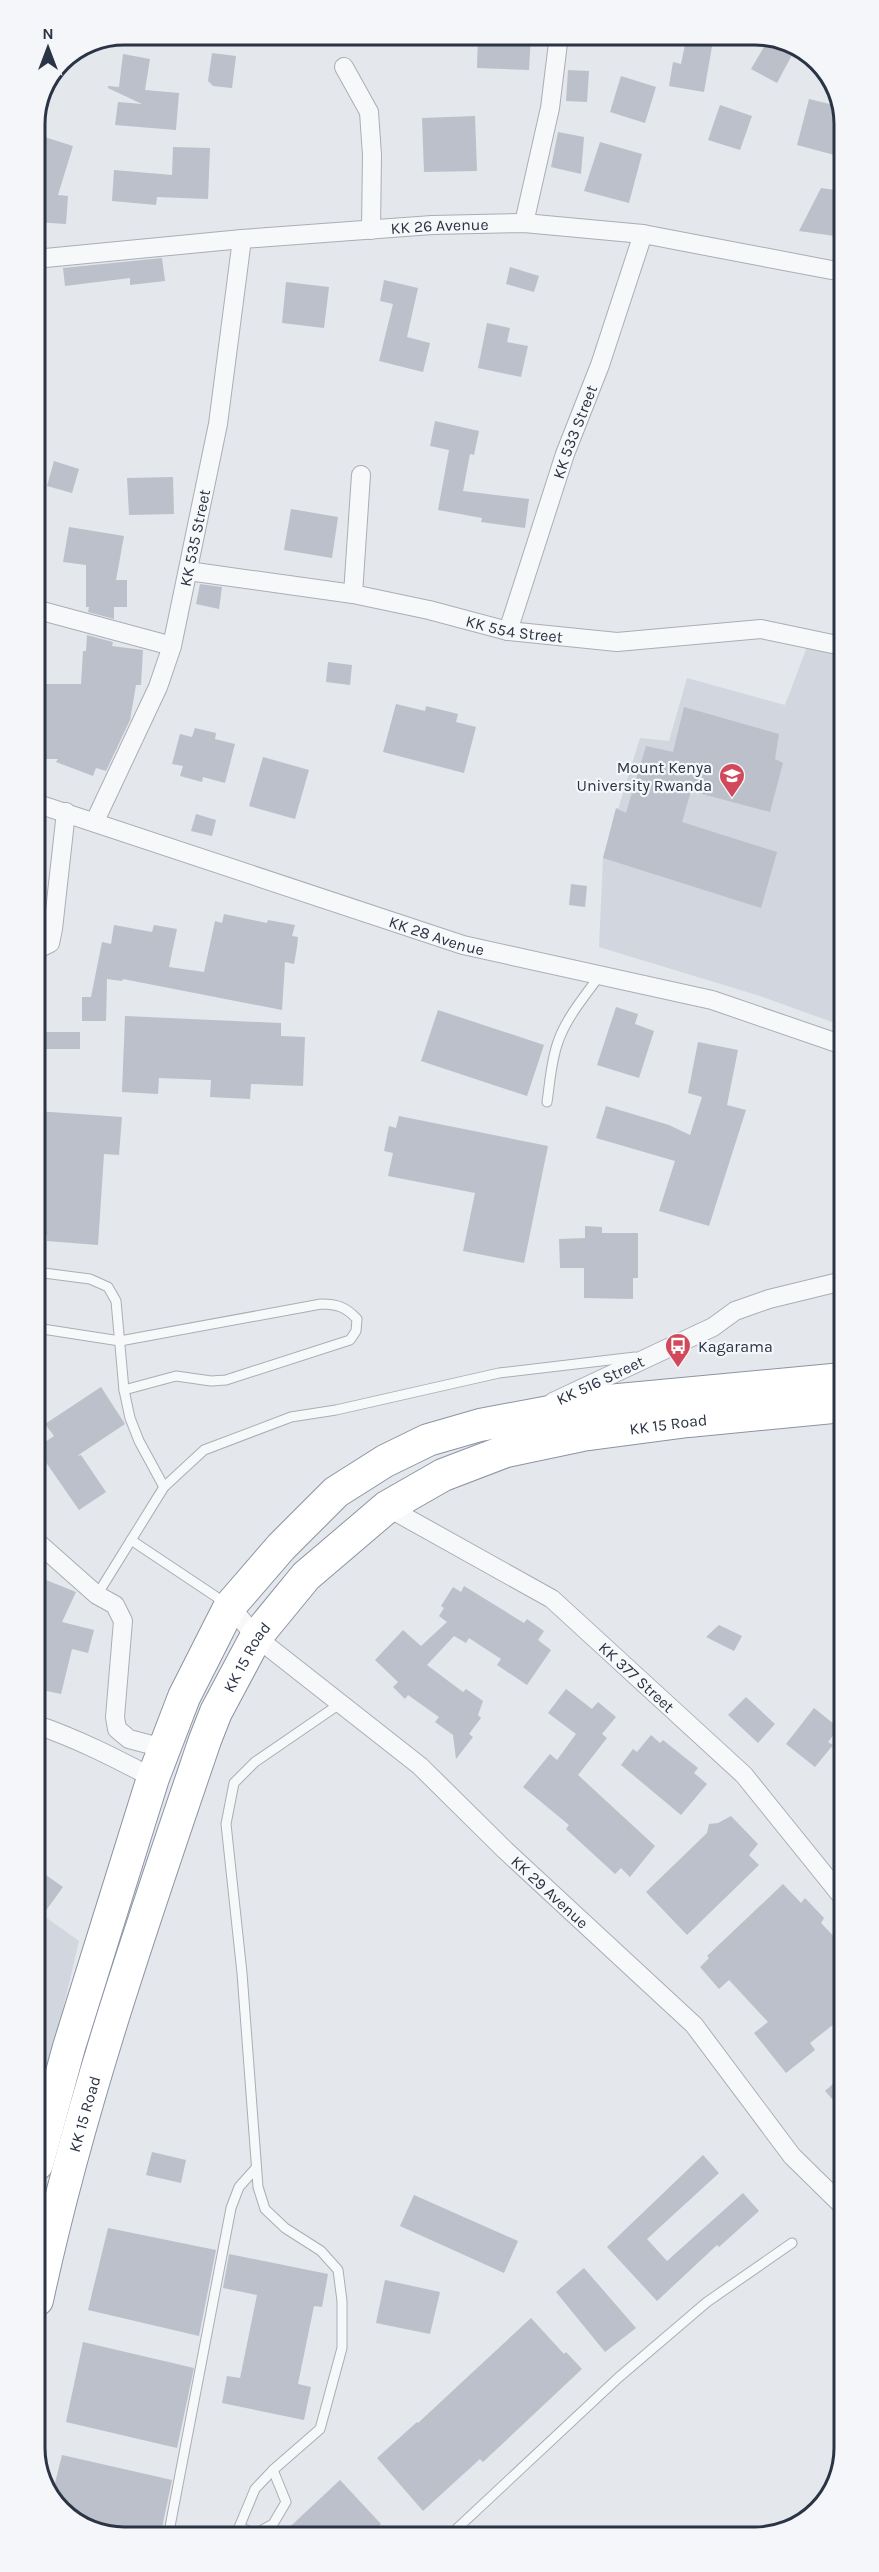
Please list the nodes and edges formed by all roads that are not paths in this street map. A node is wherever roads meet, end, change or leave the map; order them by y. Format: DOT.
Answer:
graph roads {
  1 [pos="558,45"];
  2 [pos="344,67"];
  3 [pos="524,223"];
  4 [pos="371,230"];
  5 [pos="643,234"];
  6 [pos="242,239"];
  7 [pos="45,258"];
  8 [pos="834,270"];
  9 [pos="361,475"];
  10 [pos="188,571"];
  11 [pos="353,594"];
  12 [pos="45,612"];
  13 [pos="508,631"];
  14 [pos="834,644"];
  15 [pos="172,646"];
  16 [pos="45,806"];
  17 [pos="66,812"];
  18 [pos="95,821"];
  19 [pos="45,946"];
  20 [pos="600,975"];
  21 [pos="834,1042"];
  22 [pos="547,1102"];
  23 [pos="45,1273"];
  24 [pos="834,1283"];
  25 [pos="45,1329"];
  26 [pos="120,1341"];
  27 [pos="655,1353"];
  28 [pos="834,1380"];
  29 [pos="124,1390"];
  30 [pos="834,1407"];
  31 [pos="525,1416"];
  32 [pos="164,1487"];
  33 [pos="387,1507"];
  34 [pos="131,1540"];
  35 [pos="45,1549"];
  36 [pos="97,1595"];
  37 [pos="230,1606"];
  38 [pos="256,1637"];
  39 [pos="341,1703"];
  40 [pos="45,1728"];
  41 [pos="163,1748"];
  42 [pos="153,1778"];
  43 [pos="834,1887"];
  44 [pos="45,2135"];
  45 [pos="256,2168"];
  46 [pos="834,2197"];
  47 [pos="792,2243"];
  48 [pos="45,2263"];
  49 [pos="273,2470"];
  50 [pos="170,2527"];
  51 [pos="240,2527"];
  52 [pos="268,2527"];
  53 [pos="459,2527"];
  1 -- 3 [label="street"];
  2 -- 4 [label="street"];
  3 -- 4 [label="street, KK 26 Avenue"];
  3 -- 5 [label="street, KK 26 Avenue"];
  4 -- 6 [label="street, KK 26 Avenue"];
  5 -- 8 [label="street, KK 26 Avenue"];
  5 -- 13 [label="street, KK 533 Street"];
  6 -- 7 [label="street, KK 26 Avenue"];
  6 -- 10 [label="street, KK 535 Street"];
  9 -- 11 [label="street"];
  10 -- 11 [label="street, KK 554 Street"];
  10 -- 15 [label="street, KK 535 Street"];
  11 -- 13 [label="street, KK 554 Street"];
  12 -- 15 [label="street"];
  13 -- 14 [label="street, KK 554 Street"];
  15 -- 18 [label="street, KK 535 Street"];
  16 -- 17 [label="street, KK 28 Avenue"];
  17 -- 18 [label="street, KK 28 Avenue"];
  17 -- 19 [label="street"];
  18 -- 20 [label="street, KK 28 Avenue"];
  20 -- 21 [label="street, KK 28 Avenue"];
  20 -- 22 [label="lane"];
  23 -- 26 [label="lane"];
  24 -- 27 [label="street, KK 516 Street"];
  25 -- 26 [label="lane"];
  26 -- 29 [label="lane"];
  26 -- 29 [label="lane"];
  27 -- 31 [label="street, KK 516 Street"];
  27 -- 32 [label="lane"];
  28 -- 31 [label="highway, KK 15 Road"];
  29 -- 32 [label="lane"];
  30 -- 33 [label="highway, KK 15 Road"];
  31 -- 37 [label="highway, KK 15 Road"];
  32 -- 34 [label="lane"];
  33 -- 38 [label="highway, KK 15 Road"];
  33 -- 43 [label="street, KK 377 Street"];
  34 -- 36 [label="lane"];
  34 -- 37 [label="lane"];
  35 -- 36 [label="street"];
  36 -- 41 [label="street"];
  37 -- 38 [label="street, KK 29 Avenue"];
  37 -- 41 [label="highway, KK 15 Road"];
  38 -- 39 [label="street, KK 29 Avenue"];
  38 -- 48 [label="highway, KK 15 Road"];
  39 -- 45 [label="lane"];
  39 -- 46 [label="street, KK 29 Avenue"];
  40 -- 42 [label="street"];
  41 -- 42 [label="highway, KK 15 Road"];
  42 -- 44 [label="highway, KK 15 Road"];
  45 -- 49 [label="lane"];
  45 -- 50 [label="lane"];
  47 -- 53 [label="lane"];
  49 -- 51 [label="lane"];
  49 -- 52 [label="lane"];
}
